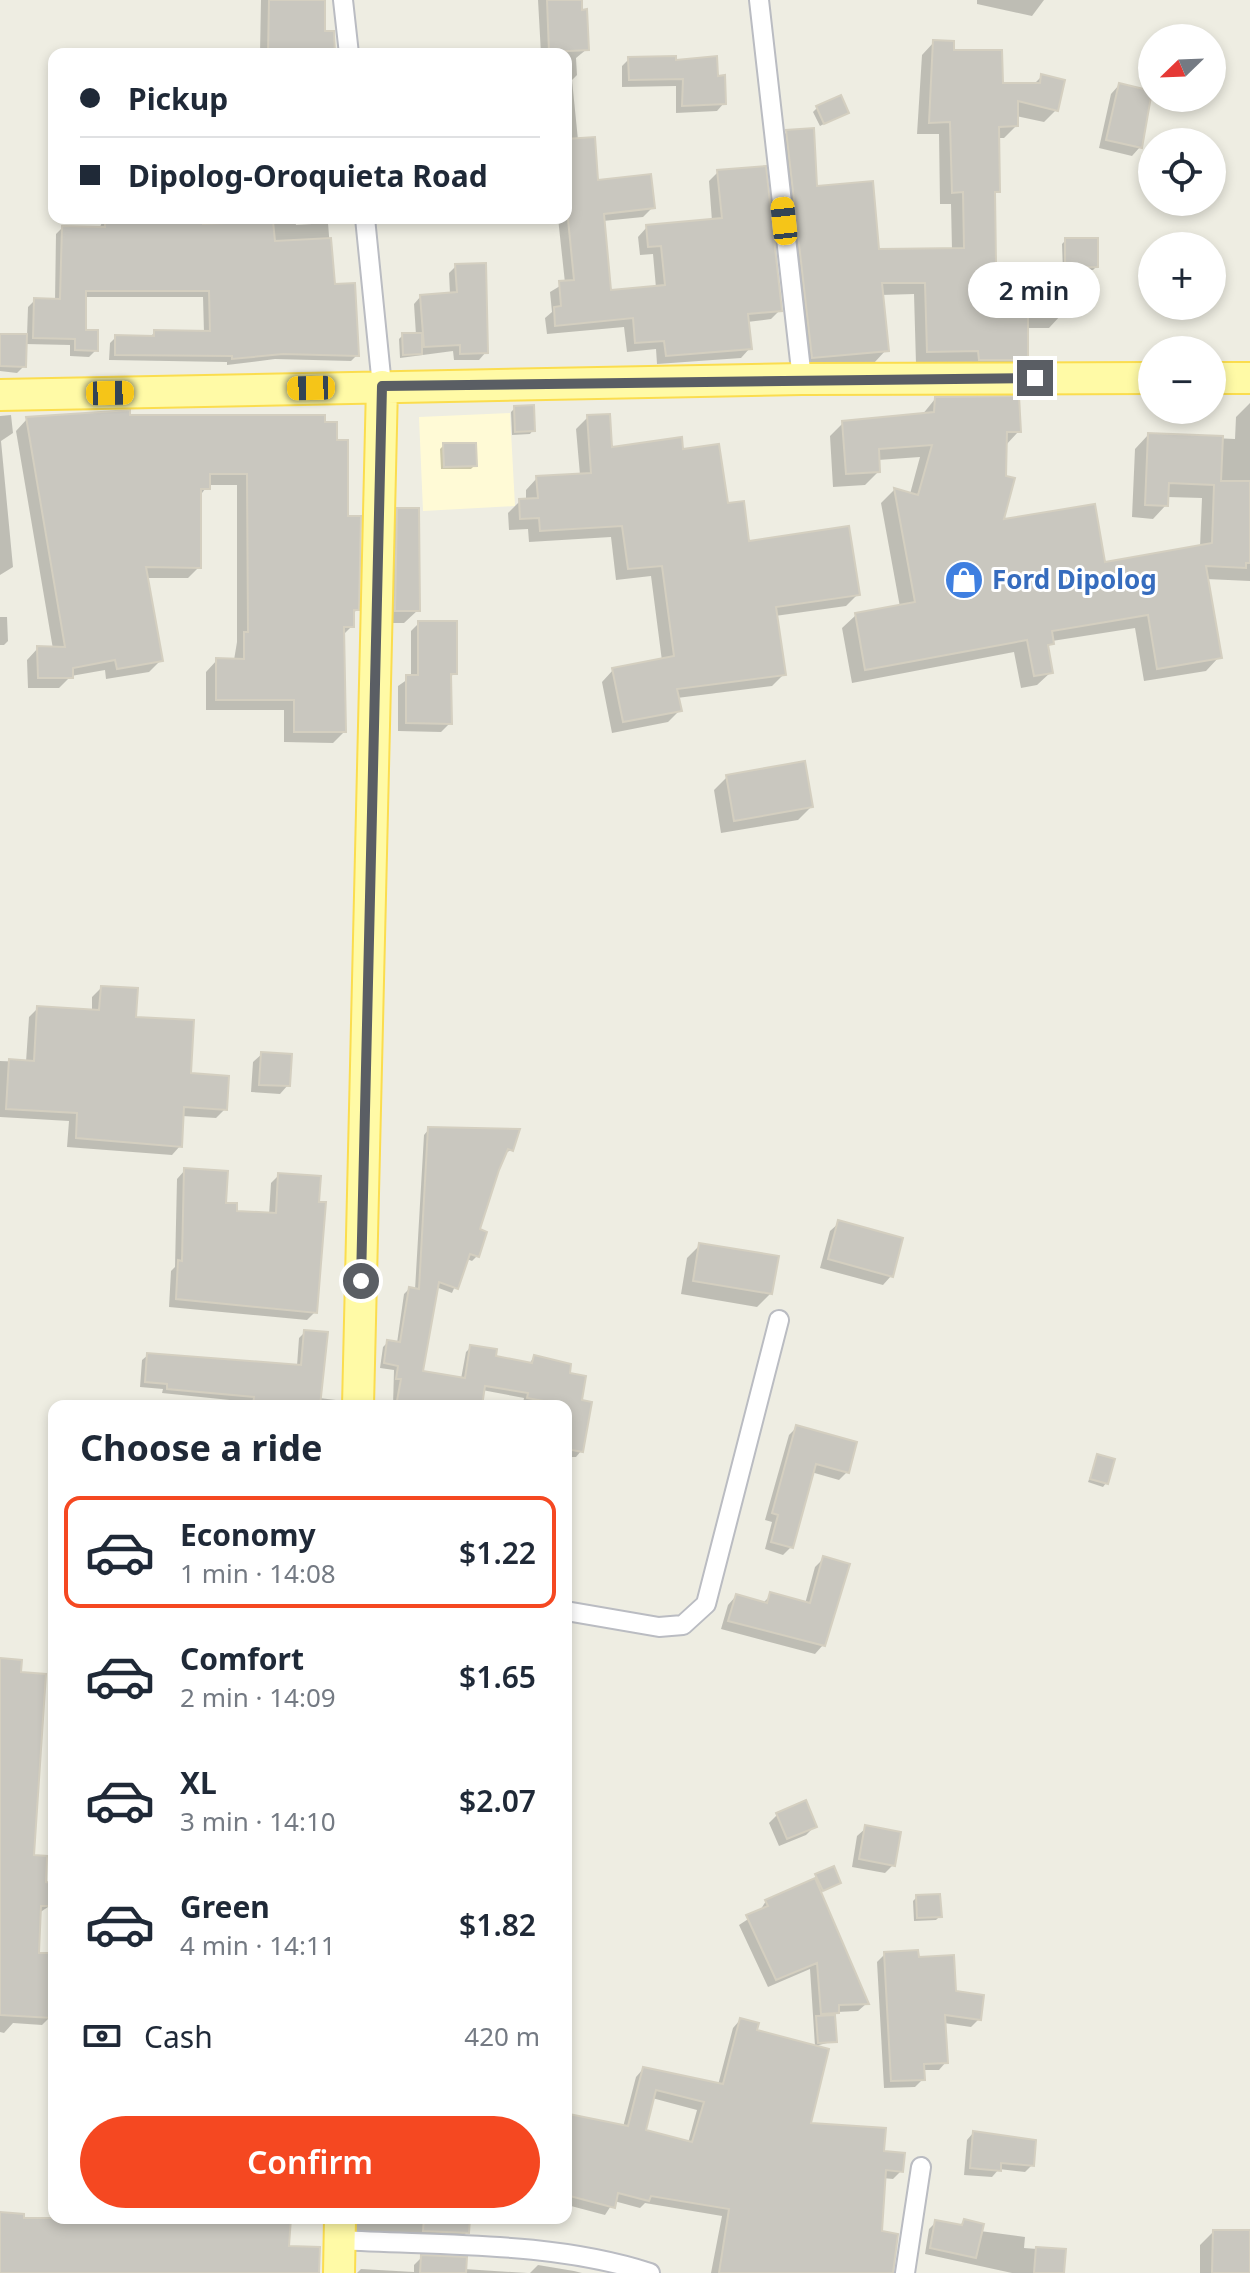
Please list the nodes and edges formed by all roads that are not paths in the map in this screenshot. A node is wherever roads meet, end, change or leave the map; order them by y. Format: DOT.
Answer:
graph roads {
  1 [pos="343,0"];
  2 [pos="759,0"];
  3 [pos="348,48"];
  4 [pos="366,224"];
  5 [pos="1138,378"];
  6 [pos="1226,378"];
  7 [pos="1250,378"];
  8 [pos="802,379"];
  9 [pos="382,386"];
  10 [pos="0,395"];
  11 [pos="779,1320"];
  12 [pos="358,1400"];
  13 [pos="572,1612"];
  14 [pos="921,2167"];
  15 [pos="340,2229"];
  16 [pos="339,2273"];
  17 [pos="650,2273"];
  18 [pos="905,2273"];
  1 -- 3 [label="street"];
  2 -- 8 [label="street"];
  4 -- 9 [label="street"];
  5 -- 8 [label="main road"];
  6 -- 7 [label="main road"];
  8 -- 9 [label="main road"];
  9 -- 10 [label="main road"];
  9 -- 12 [label="main road"];
  11 -- 13 [label="street"];
  14 -- 18 [label="street"];
  15 -- 16 [label="main road"];
  15 -- 17 [label="street"];
}
